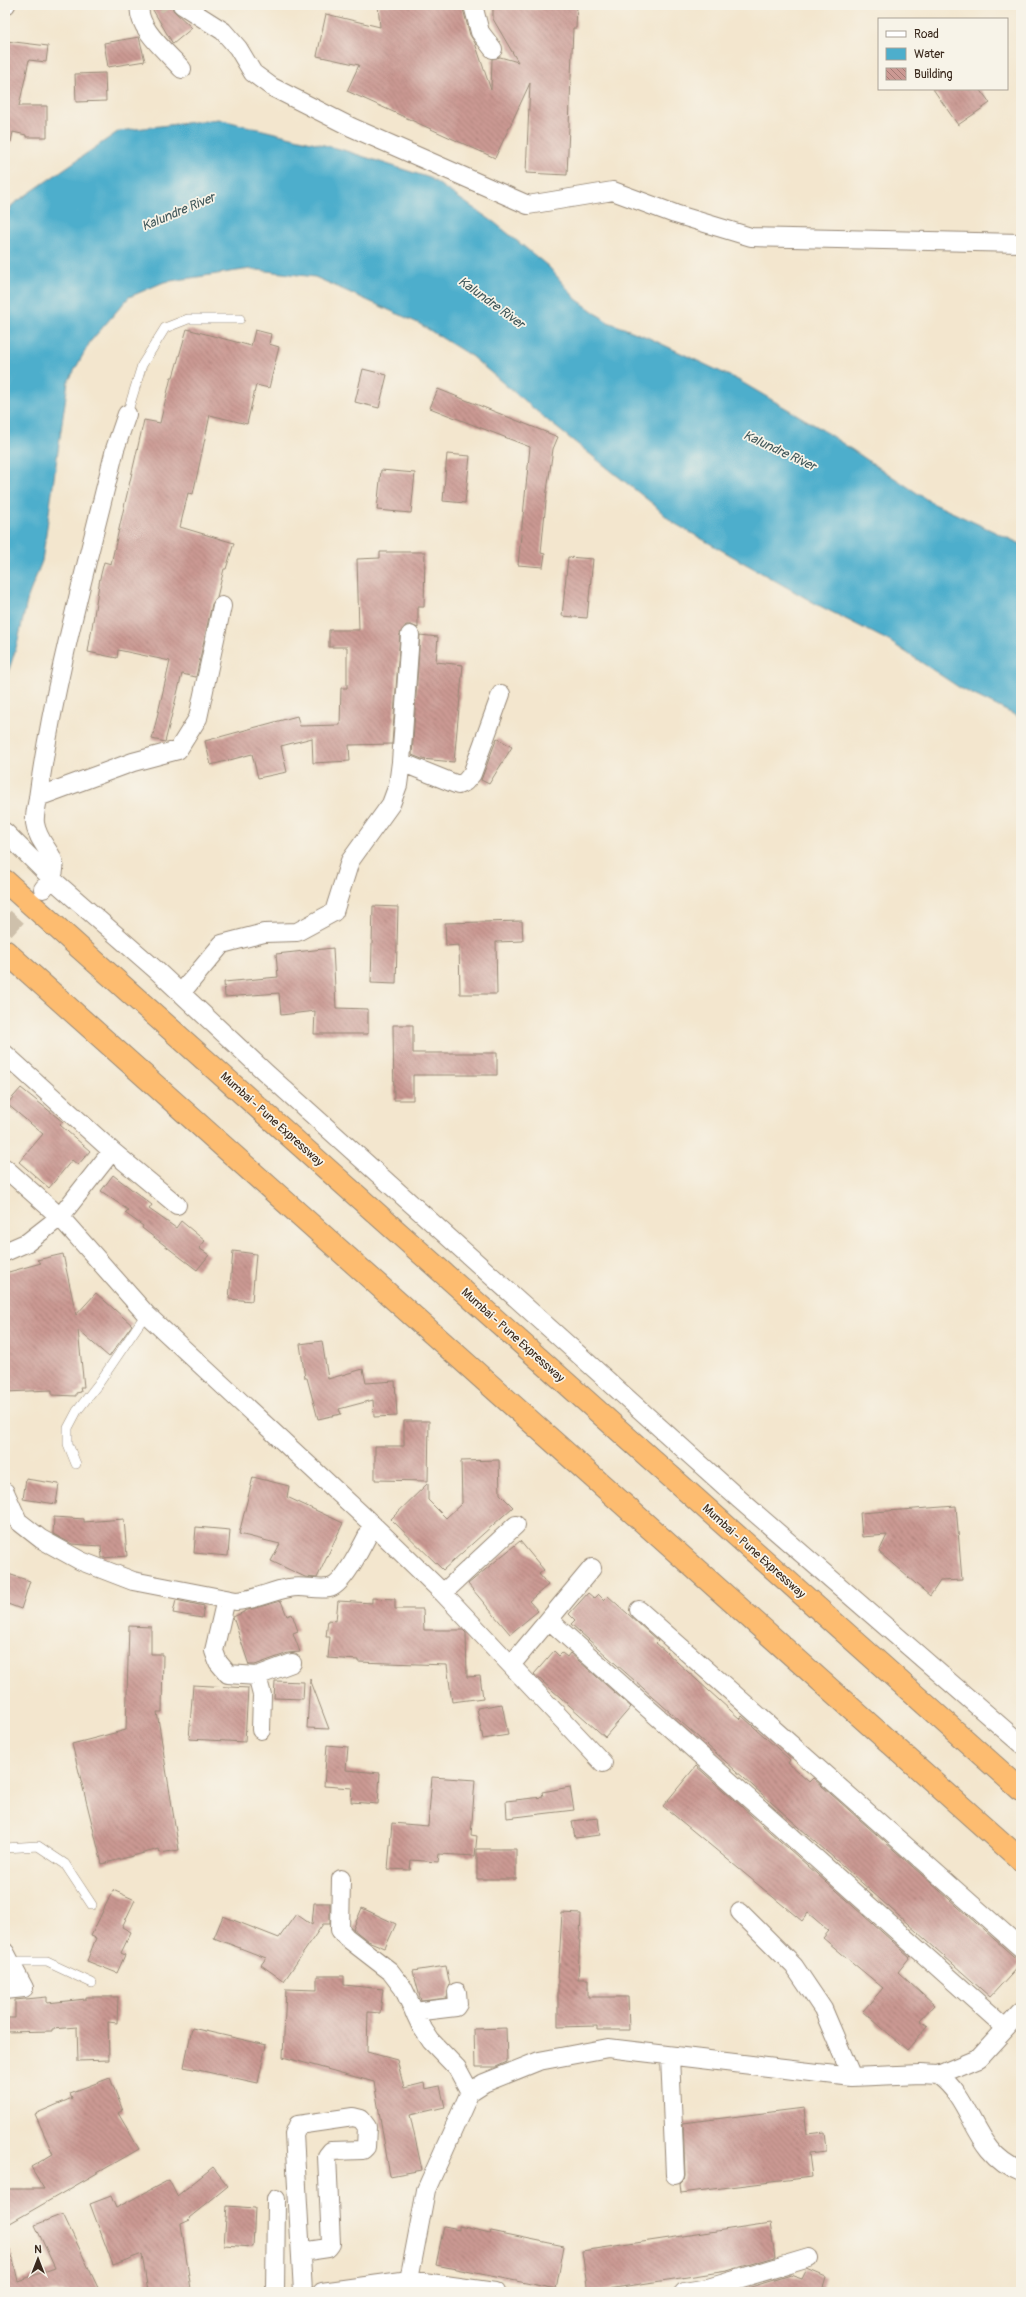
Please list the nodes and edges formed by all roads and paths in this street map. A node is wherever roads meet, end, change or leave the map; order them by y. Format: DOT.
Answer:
graph roads {
  1 [pos="140,5"];
  2 [pos="182,5"];
  3 [pos="473,5"];
  4 [pos="493,49"];
  5 [pos="182,69"];
  6 [pos="1021,243"];
  7 [pos="240,319"];
  8 [pos="127,414"];
  9 [pos="222,606"];
  10 [pos="410,635"];
  11 [pos="502,694"];
  12 [pos="402,762"];
  13 [pos="38,797"];
  14 [pos="7,834"];
  15 [pos="5,881"];
  16 [pos="48,884"];
  17 [pos="5,952"];
  18 [pos="181,993"];
  19 [pos="5,1054"];
  20 [pos="112,1151"];
  21 [pos="5,1168"];
  22 [pos="177,1205"];
  23 [pos="60,1217"];
  24 [pos="5,1252"];
  25 [pos="146,1314"];
  26 [pos="76,1464"];
  27 [pos="5,1492"];
  28 [pos="373,1525"];
  29 [pos="516,1525"];
  30 [pos="592,1568"];
  31 [pos="443,1593"];
  32 [pos="226,1599"];
  33 [pos="639,1610"];
  34 [pos="549,1620"];
  35 [pos="292,1663"];
  36 [pos="512,1665"];
  37 [pos="257,1676"];
  38 [pos="261,1730"];
  39 [pos="1021,1744"];
  40 [pos="603,1763"];
  41 [pos="1021,1790"];
  42 [pos="5,1848"];
  43 [pos="1021,1860"];
  44 [pos="341,1879"];
  45 [pos="92,1906"];
  46 [pos="740,1912"];
  47 [pos="1021,1948"];
  48 [pos="7,1957"];
  49 [pos="92,1984"];
  50 [pos="5,1990"];
  51 [pos="457,1992"];
  52 [pos="414,2012"];
  53 [pos="1021,2012"];
  54 [pos="1006,2028"];
  55 [pos="670,2056"];
  56 [pos="938,2076"];
  57 [pos="852,2077"];
  58 [pos="470,2092"];
  59 [pos="1021,2172"];
  60 [pos="675,2175"];
  61 [pos="276,2199"];
  62 [pos="301,2252"];
  63 [pos="809,2258"];
  64 [pos="409,2286"];
  65 [pos="275,2292"];
  66 [pos="303,2292"];
  67 [pos="322,2292"];
  68 [pos="494,2292"];
  69 [pos="684,2292"];
  1 -- 5 [label="street"];
  2 -- 6 [label="street"];
  3 -- 4 [label="street"];
  7 -- 8 [label="lane"];
  8 -- 13 [label="street"];
  9 -- 13 [label="street"];
  10 -- 12 [label="street"];
  11 -- 12 [label="street"];
  12 -- 18 [label="street"];
  13 -- 16 [label="street"];
  14 -- 16 [label="street"];
  15 -- 41 [label="highway, Mumbai - Pune Expressway"];
  16 -- 18 [label="street"];
  17 -- 43 [label="highway"];
  18 -- 39 [label="street"];
  19 -- 20 [label="street"];
  20 -- 22 [label="street"];
  20 -- 23 [label="street"];
  21 -- 23 [label="street"];
  23 -- 24 [label="street"];
  23 -- 25 [label="street"];
  25 -- 26 [label="lane"];
  25 -- 28 [label="street"];
  27 -- 32 [label="street"];
  28 -- 31 [label="street"];
  28 -- 32 [label="street"];
  29 -- 31 [label="street"];
  30 -- 34 [label="street"];
  31 -- 36 [label="street"];
  32 -- 37 [label="street"];
  33 -- 47 [label="street"];
  34 -- 36 [label="street"];
  34 -- 54 [label="street"];
  35 -- 37 [label="street"];
  36 -- 40 [label="street"];
  37 -- 38 [label="street"];
  42 -- 45 [label="lane"];
  44 -- 52 [label="street"];
  46 -- 57 [label="street"];
  48 -- 49 [label="lane"];
  48 -- 50 [label="street"];
  51 -- 52 [label="street"];
  52 -- 58 [label="street"];
  53 -- 54 [label="street"];
  54 -- 56 [label="street"];
  55 -- 57 [label="street"];
  55 -- 58 [label="street"];
  55 -- 60 [label="street"];
  56 -- 57 [label="street"];
  56 -- 59 [label="street"];
  58 -- 64 [label="street"];
  61 -- 65 [label="street"];
  62 -- 62 [label="street"];
  62 -- 66 [label="street"];
  63 -- 69 [label="street"];
  64 -- 67 [label="street"];
  64 -- 68 [label="street"];
}
